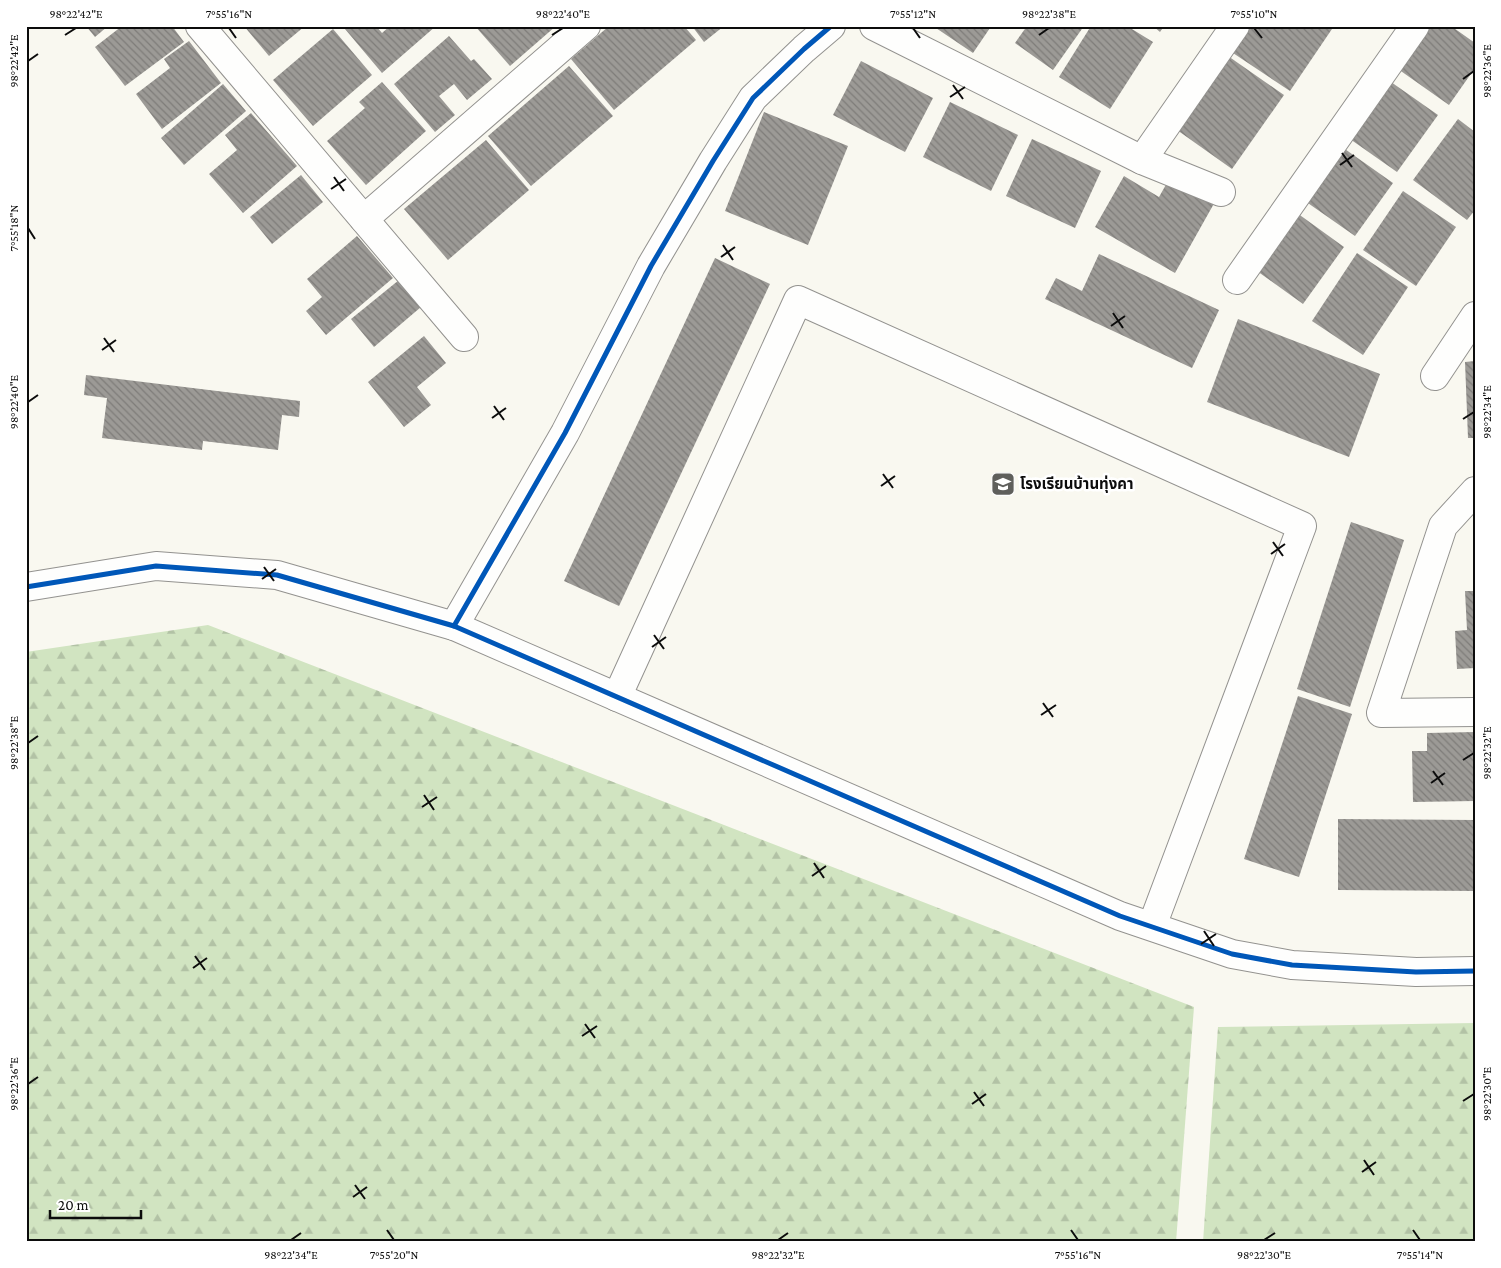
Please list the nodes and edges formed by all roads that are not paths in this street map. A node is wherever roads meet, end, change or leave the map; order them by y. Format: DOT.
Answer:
graph roads {
  1 [pos="200,26"];
  2 [pos="586,26"];
  3 [pos="831,26"];
  4 [pos="874,26"];
  5 [pos="1235,26"];
  6 [pos="1415,26"];
  7 [pos="1142,160"];
  8 [pos="1221,192"];
  9 [pos="364,219"];
  10 [pos="1236,280"];
  11 [pos="1475,316"];
  12 [pos="464,337"];
  13 [pos="1435,376"];
  14 [pos="1475,491"];
  15 [pos="26,587"];
  16 [pos="454,626"];
  17 [pos="617,697"];
  18 [pos="1475,712"];
  19 [pos="1152,926"];
  20 [pos="1475,971"];
  1 -- 9 [label="street"];
  2 -- 9 [label="street"];
  3 -- 16 [label="street"];
  4 -- 7 [label="street"];
  5 -- 7 [label="street"];
  6 -- 10 [label="street"];
  7 -- 8 [label="street"];
  9 -- 12 [label="street"];
  11 -- 13 [label="street"];
  14 -- 18 [label="street"];
  15 -- 16 [label="street"];
  16 -- 17 [label="street"];
  17 -- 19 [label="street"];
  17 -- 19 [label="street"];
  19 -- 20 [label="street"];
}
